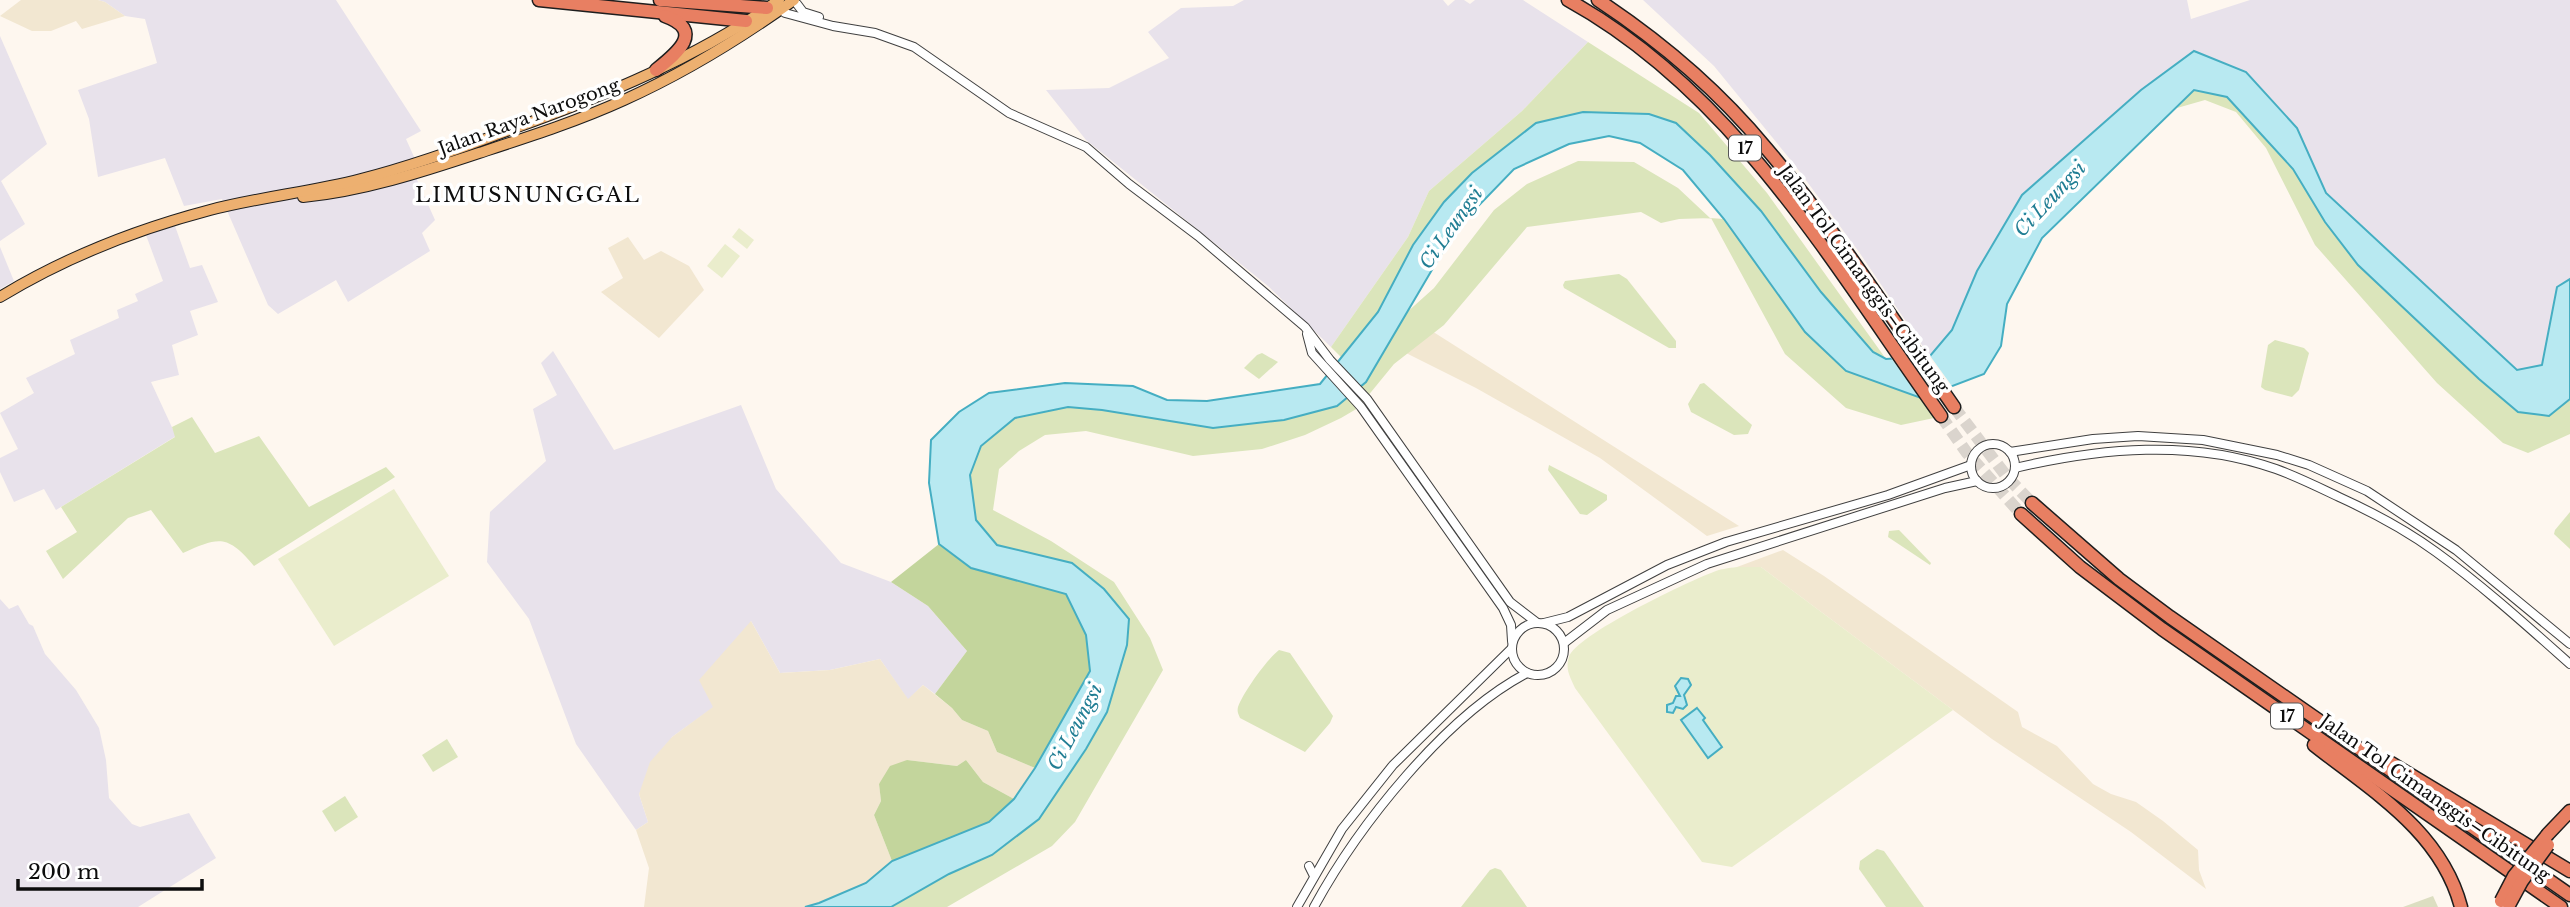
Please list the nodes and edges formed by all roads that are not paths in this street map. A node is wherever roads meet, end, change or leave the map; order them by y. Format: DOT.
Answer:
graph roads {
  1 [pos="539,0"];
  2 [pos="660,0"];
  3 [pos="779,0"];
  4 [pos="1568,0"];
  5 [pos="1598,0"];
  6 [pos="798,1"];
  7 [pos="652,12"];
  8 [pos="769,12"];
  9 [pos="785,13"];
  10 [pos="749,25"];
  11 [pos="841,26"];
  12 [pos="696,64"];
  13 [pos="656,70"];
  14 [pos="251,202"];
  15 [pos="0,297"];
  16 [pos="1355,394"];
  17 [pos="1955,407"];
  18 [pos="1941,416"];
  19 [pos="2010,452"];
  20 [pos="1971,465"];
  21 [pos="2015,468"];
  22 [pos="2336,476"];
  23 [pos="1977,481"];
  24 [pos="2357,486"];
  25 [pos="2331,494"];
  26 [pos="2351,502"];
  27 [pos="2032,503"];
  28 [pos="2021,514"];
  29 [pos="1540,623"];
  30 [pos="1563,643"];
  31 [pos="2570,644"];
  32 [pos="1512,645"];
  33 [pos="2570,664"];
  34 [pos="2213,665"];
  35 [pos="1527,673"];
  36 [pos="2315,719"];
  37 [pos="1399,746"];
  38 [pos="1410,747"];
  39 [pos="1426,754"];
  40 [pos="1427,765"];
  41 [pos="2570,811"];
  42 [pos="2570,821"];
  43 [pos="2551,835"];
  44 [pos="1309,866"];
  45 [pos="2570,871"];
  46 [pos="1314,876"];
  47 [pos="1332,890"];
  48 [pos="1321,894"];
  49 [pos="2570,895"];
  50 [pos="2504,905"];
  51 [pos="1297,907"];
  52 [pos="1314,907"];
  53 [pos="2461,907"];
  54 [pos="2561,907"];
  1 -- 7 [label="highway"];
  2 -- 8 [label="highway"];
  3 -- 8 [label="main road, Jalan Raya Narogong"];
  4 -- 18 [label="highway, Jalan Tol Cimanggis–Cibitung / 17"];
  5 -- 17 [label="highway, Jalan Tol Cimanggis–Cibitung / 17"];
  6 -- 8 [label="main road, Jalan Raya Narogong"];
  6 -- 9 [label="main road"];
  6 -- 11 [label="street"];
  7 -- 10 [label="highway"];
  7 -- 13 [label="highway"];
  8 -- 10 [label="main road, Jalan Raya Narogong"];
  9 -- 11 [label="street"];
  9 -- 12 [label="main road"];
  10 -- 12 [label="main road, Jalan Raya Narogong"];
  10 -- 13 [label="main road, Jalan Raya Narogong"];
  11 -- 16 [label="street"];
  12 -- 14 [label="main road, Jalan Raya Narogong"];
  13 -- 14 [label="main road, Jalan Raya Narogong"];
  14 -- 15 [label="main road, Jalan Raya Narogong"];
  16 -- 29 [label="street"];
  16 -- 32 [label="street"];
  19 -- 20 [label="street"];
  19 -- 21 [label="street"];
  19 -- 22 [label="street"];
  20 -- 23 [label="street"];
  20 -- 29 [label="street"];
  21 -- 23 [label="street"];
  21 -- 25 [label="street"];
  22 -- 24 [label="street"];
  22 -- 25 [label="street"];
  23 -- 30 [label="street"];
  24 -- 26 [label="street"];
  24 -- 31 [label="street"];
  25 -- 26 [label="street"];
  26 -- 33 [label="street"];
  27 -- 36 [label="highway, Jalan Tol Cimanggis–Cibitung / 17"];
  28 -- 34 [label="highway, Jalan Tol Cimanggis–Cibitung / 17"];
  29 -- 30 [label="street"];
  29 -- 32 [label="street"];
  30 -- 35 [label="street"];
  32 -- 35 [label="street"];
  32 -- 38 [label="street"];
  34 -- 53 [label="highway"];
  34 -- 54 [label="highway, Jalan Tol Cimanggis–Cibitung / 17"];
  35 -- 39 [label="street"];
  36 -- 45 [label="highway"];
  36 -- 49 [label="highway, Jalan Tol Cimanggis–Cibitung / 17"];
  37 -- 38 [label="street"];
  38 -- 46 [label="street"];
  39 -- 40 [label="street"];
  39 -- 48 [label="street"];
  41 -- 43 [label="highway"];
  42 -- 43 [label="highway"];
  43 -- 50 [label="highway, bridge"];
  44 -- 46 [label="street"];
  46 -- 51 [label="street"];
  47 -- 48 [label="street"];
  48 -- 52 [label="street"];
}
